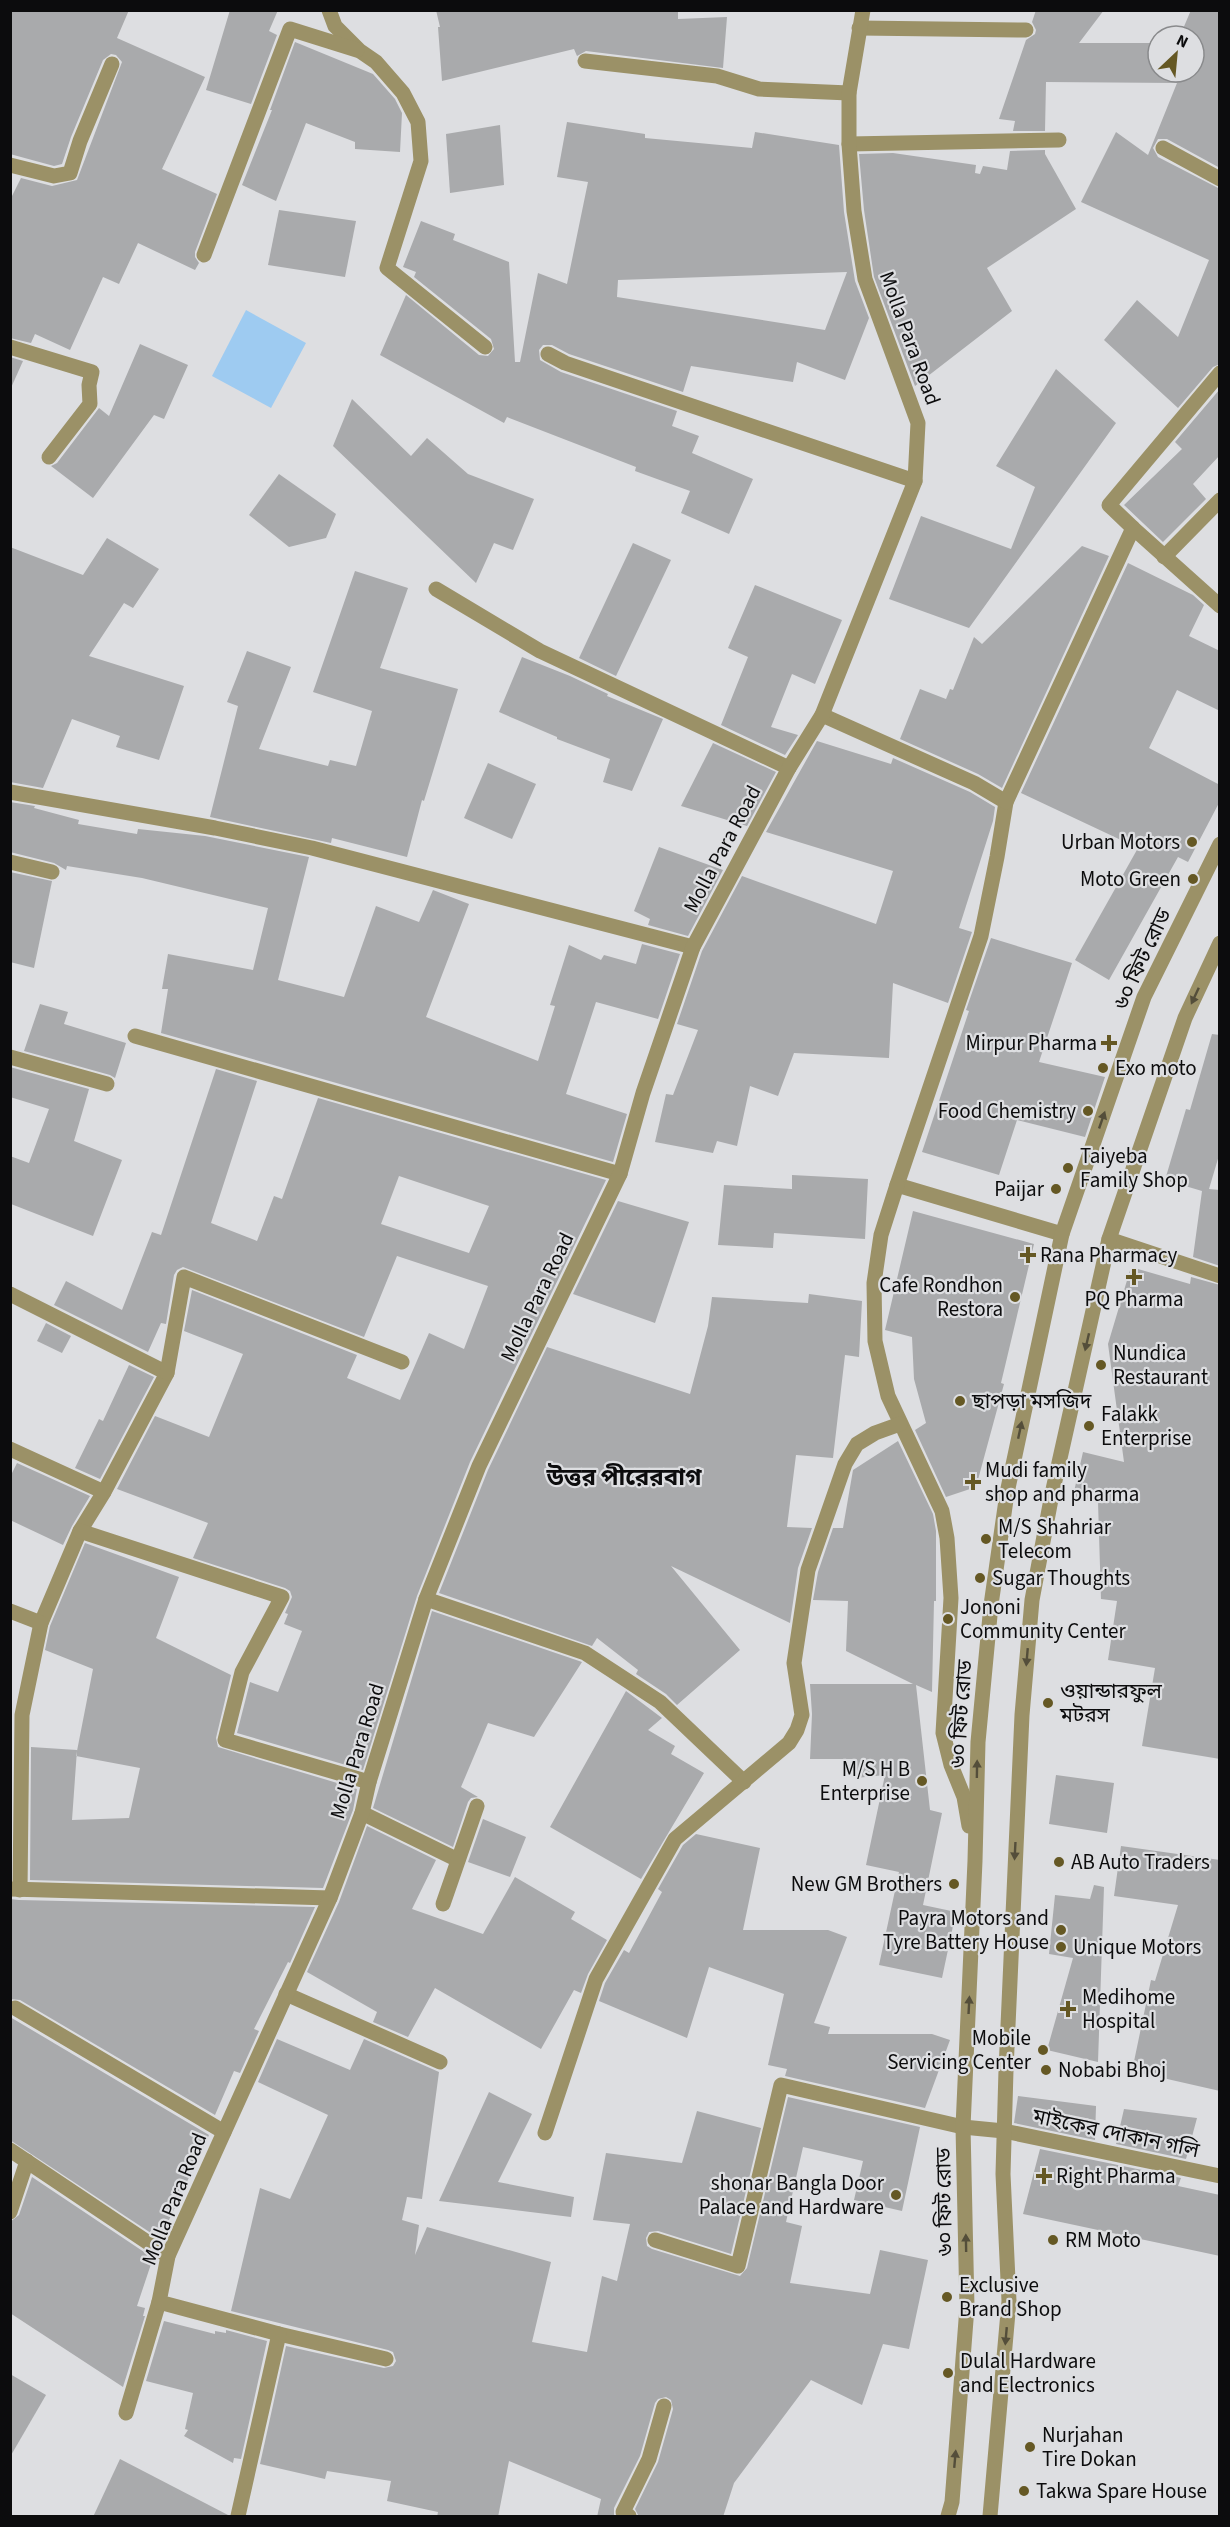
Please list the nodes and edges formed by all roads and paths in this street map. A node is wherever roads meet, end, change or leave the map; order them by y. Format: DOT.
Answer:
graph roads {
  1 [pos="329,10"];
  2 [pos="862,10"];
  3 [pos="859,28"];
  4 [pos="1026,30"];
  5 [pos="360,51"];
  6 [pos="585,61"];
  7 [pos="112,64"];
  8 [pos="849,93"];
  9 [pos="1059,140"];
  10 [pos="849,144"];
  11 [pos="1163,148"];
  12 [pos="10,165"];
  13 [pos="1220,179"];
  14 [pos="204,255"];
  15 [pos="10,347"];
  16 [pos="485,347"];
  17 [pos="548,354"];
  18 [pos="1220,373"];
  19 [pos="49,457"];
  20 [pos="915,481"];
  21 [pos="1220,500"];
  22 [pos="1133,528"];
  23 [pos="1164,557"];
  24 [pos="436,589"];
  25 [pos="1220,606"];
  26 [pos="822,715"];
  27 [pos="789,768"];
  28 [pos="10,792"];
  29 [pos="1006,802"];
  30 [pos="1220,844"];
  31 [pos="10,862"];
  32 [pos="1215,863"];
  33 [pos="52,872"];
  34 [pos="1220,943"];
  35 [pos="693,947"];
  36 [pos="135,1036"];
  37 [pos="10,1057"];
  38 [pos="107,1084"];
  39 [pos="620,1174"];
  40 [pos="897,1185"];
  41 [pos="1062,1234"];
  42 [pos="1110,1239"];
  43 [pos="1220,1276"];
  44 [pos="10,1294"];
  45 [pos="402,1362"];
  46 [pos="167,1373"];
  47 [pos="900,1425"];
  48 [pos="10,1449"];
  49 [pos="104,1492"];
  50 [pos="80,1531"];
  51 [pos="426,1599"];
  52 [pos="10,1611"];
  53 [pos="42,1623"];
  54 [pos="369,1782"];
  55 [pos="744,1782"];
  56 [pos="477,1806"];
  57 [pos="362,1813"];
  58 [pos="458,1860"];
  59 [pos="975,1861"];
  60 [pos="15,1890"];
  61 [pos="330,1898"];
  62 [pos="442,1904"];
  63 [pos="286,1994"];
  64 [pos="15,2008"];
  65 [pos="440,2062"];
  66 [pos="963,2127"];
  67 [pos="1004,2131"];
  68 [pos="224,2132"];
  69 [pos="544,2133"];
  70 [pos="10,2150"];
  71 [pos="27,2161"];
  72 [pos="1220,2176"];
  73 [pos="10,2212"];
  74 [pos="655,2240"];
  75 [pos="168,2256"];
  76 [pos="159,2302"];
  77 [pos="279,2334"];
  78 [pos="386,2359"];
  79 [pos="664,2406"];
  80 [pos="126,2413"];
  81 [pos="238,2517"];
  82 [pos="628,2517"];
  83 [pos="948,2517"];
  84 [pos="990,2517"];
  1 -- 5 [label="street"];
  2 -- 3 [label="street, Molla Para Road"];
  3 -- 4 [label="street"];
  3 -- 8 [label="street, Molla Para Road"];
  5 -- 14 [label="street"];
  5 -- 16 [label="street"];
  6 -- 8 [label="street"];
  7 -- 12 [label="street"];
  8 -- 10 [label="street, Molla Para Road"];
  9 -- 10 [label="street"];
  10 -- 20 [label="street, Molla Para Road"];
  11 -- 13 [label="street"];
  15 -- 19 [label="street"];
  17 -- 20 [label="street"];
  18 -- 22 [label="street"];
  20 -- 26 [label="street, Molla Para Road"];
  21 -- 23 [label="street"];
  22 -- 23 [label="street"];
  22 -- 29 [label="street"];
  23 -- 25 [label="street"];
  24 -- 27 [label="street"];
  26 -- 27 [label="street, Molla Para Road"];
  26 -- 29 [label="street"];
  27 -- 35 [label="street, Molla Para Road"];
  28 -- 35 [label="street"];
  29 -- 40 [label="street"];
  30 -- 32 [label="street, ৬০ ফিট রোড"];
  31 -- 33 [label="street"];
  41 -- 32 [label="street, ৬০ ফিট রোড, one-way"];
  34 -- 42 [label="street, one-way"];
  35 -- 39 [label="street, Molla Para Road"];
  36 -- 39 [label="street"];
  37 -- 38 [label="street"];
  39 -- 51 [label="street, Molla Para Road"];
  40 -- 41 [label="street"];
  40 -- 47 [label="street"];
  59 -- 41 [label="street, ৬০ ফিট রোড, one-way"];
  42 -- 43 [label="street"];
  42 -- 67 [label="street, one-way"];
  44 -- 46 [label="street"];
  45 -- 46 [label="street"];
  46 -- 49 [label="street"];
  47 -- 55 [label="street"];
  47 -- 59 [label="street"];
  48 -- 49 [label="street"];
  49 -- 50 [label="street"];
  50 -- 53 [label="street"];
  50 -- 54 [label="street"];
  51 -- 54 [label="street, Molla Para Road"];
  51 -- 55 [label="street"];
  52 -- 53 [label="street"];
  53 -- 60 [label="street"];
  54 -- 57 [label="street, Molla Para Road"];
  55 -- 69 [label="street"];
  56 -- 58 [label="street"];
  57 -- 58 [label="street"];
  57 -- 61 [label="street, Molla Para Road"];
  58 -- 62 [label="street"];
  66 -- 59 [label="street, ৬০ ফিট রোড, one-way"];
  60 -- 61 [label="street"];
  61 -- 63 [label="street, Molla Para Road"];
  63 -- 65 [label="street"];
  63 -- 68 [label="street, Molla Para Road"];
  64 -- 68 [label="street"];
  66 -- 67 [label="street, মাইকের দোকান গলি"];
  66 -- 74 [label="street, মাইকের দোকান গলি"];
  83 -- 66 [label="street, ৬০ ফিট রোড, one-way"];
  67 -- 72 [label="street, মাইকের দোকান গলি"];
  67 -- 84 [label="street, one-way"];
  68 -- 75 [label="street, Molla Para Road"];
  70 -- 71 [label="street"];
  71 -- 73 [label="street"];
  71 -- 75 [label="street"];
  75 -- 76 [label="street, Molla Para Road"];
  76 -- 77 [label="street"];
  76 -- 80 [label="street, Molla Para Road"];
  77 -- 78 [label="street"];
  77 -- 81 [label="street"];
  79 -- 82 [label="street"];
}
